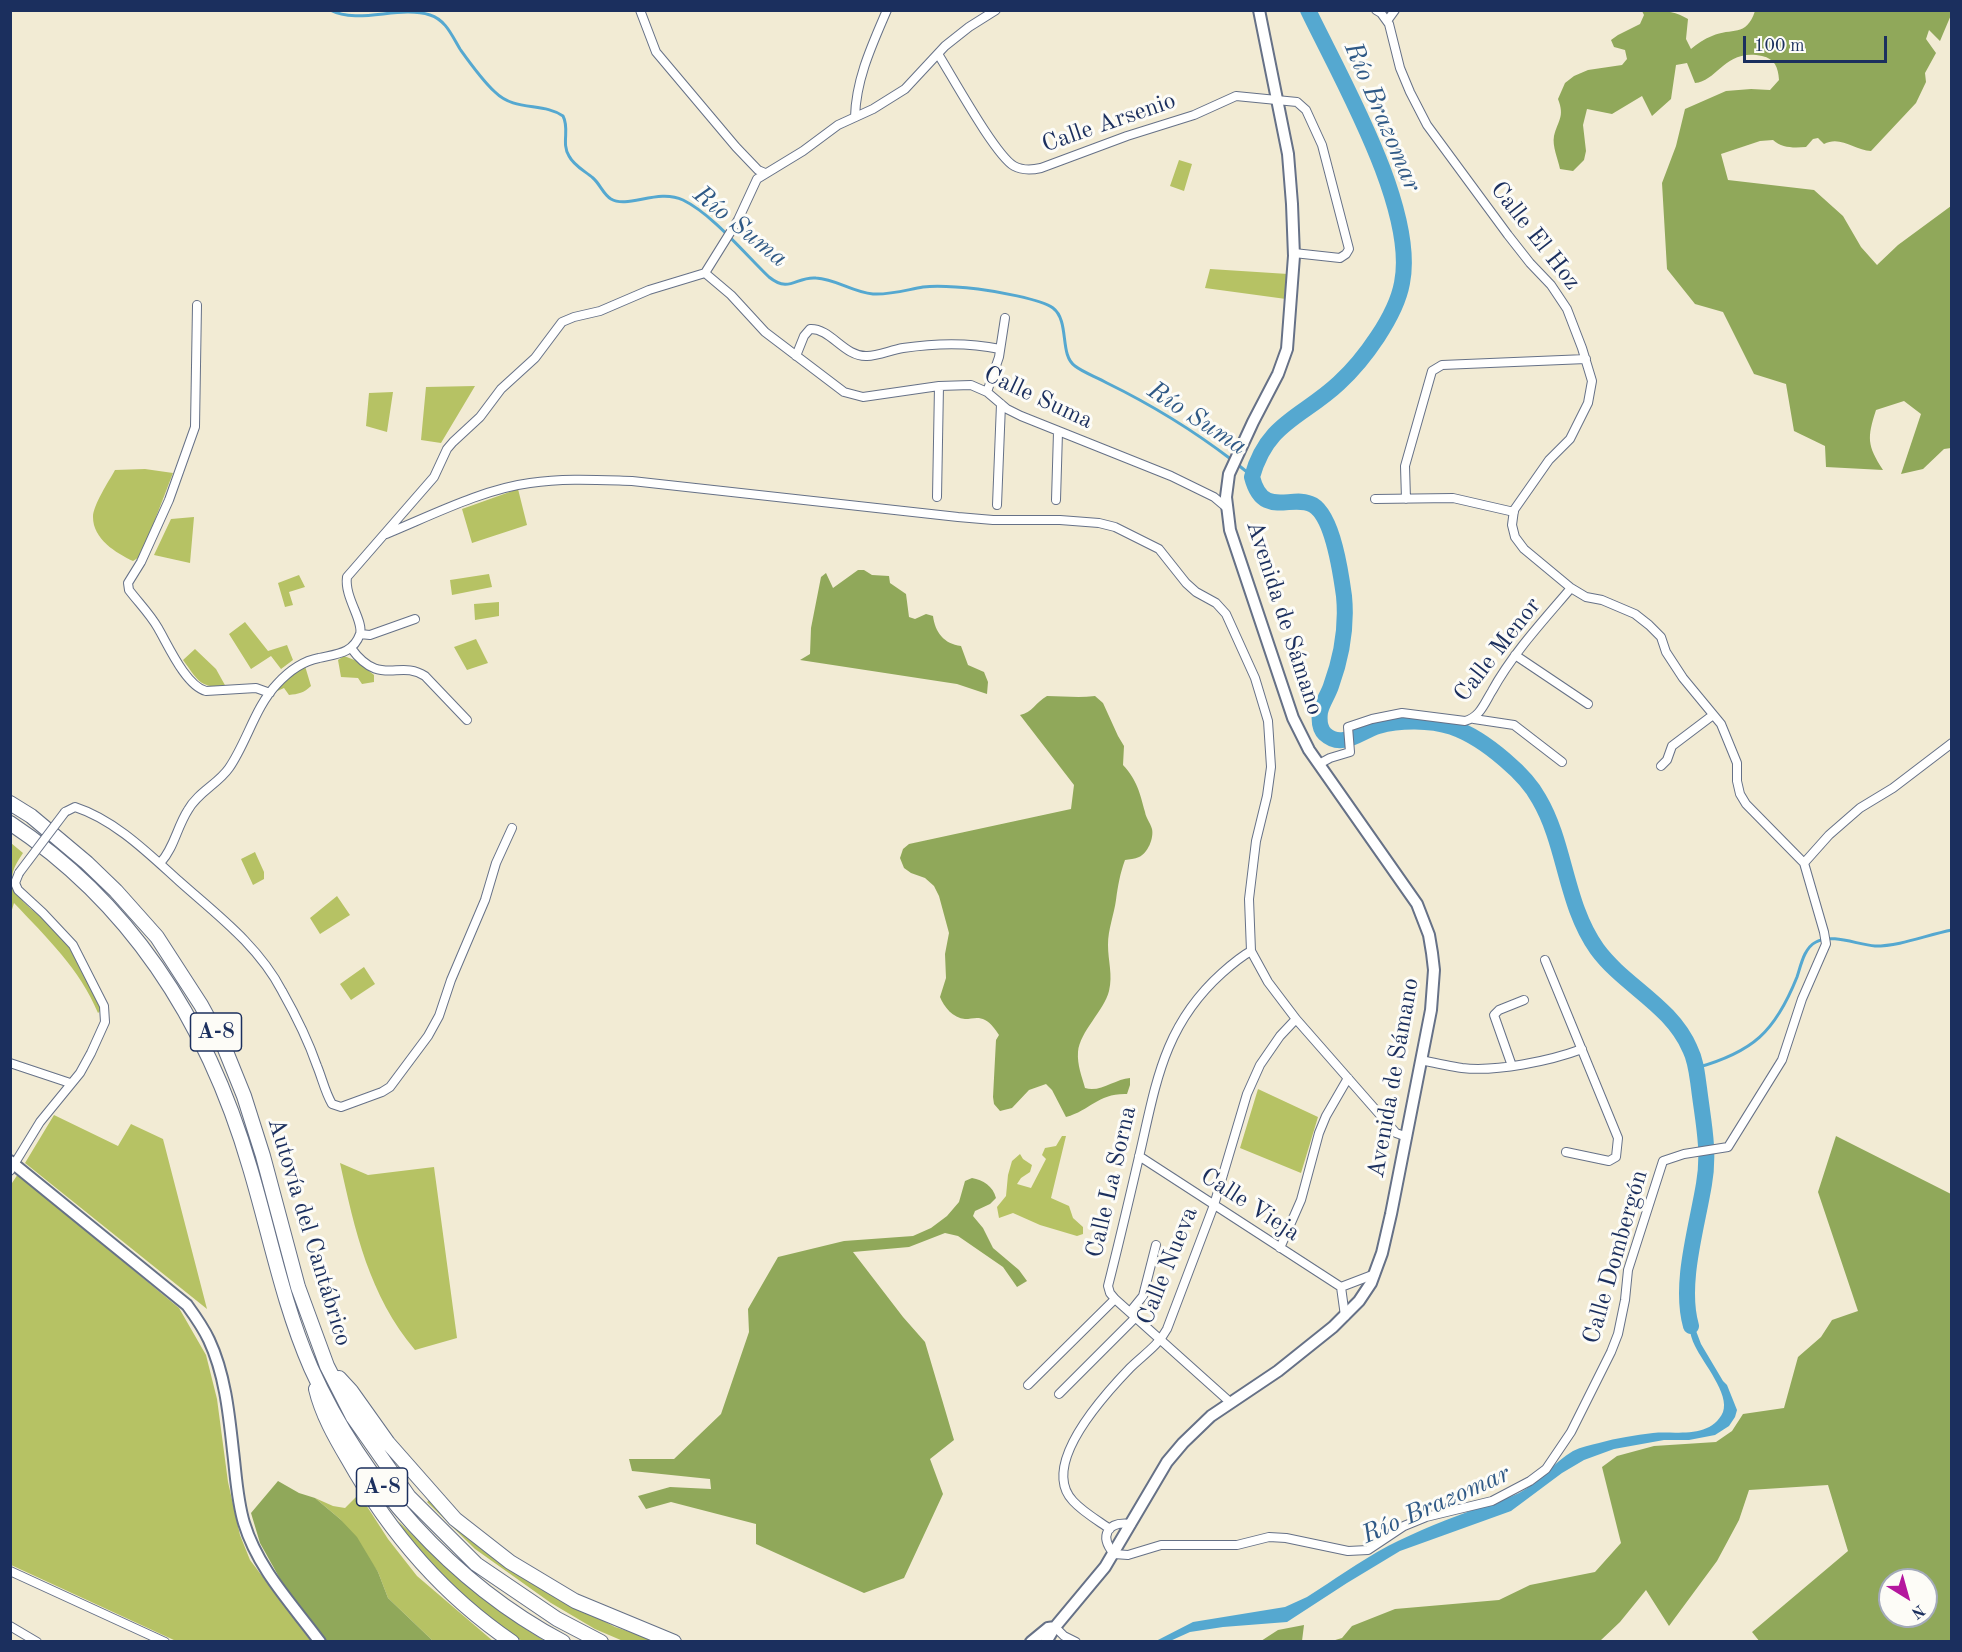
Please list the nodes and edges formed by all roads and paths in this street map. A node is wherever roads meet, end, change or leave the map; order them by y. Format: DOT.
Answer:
graph roads {
  1 [pos="640,10"];
  2 [pos="887,10"];
  3 [pos="996,10"];
  4 [pos="1258,10"];
  5 [pos="1376,10"];
  6 [pos="1395,10"];
  7 [pos="1387,21"];
  8 [pos="938,54"];
  9 [pos="1277,99"];
  10 [pos="855,117"];
  11 [pos="765,173"];
  12 [pos="1294,253"];
  13 [pos="705,273"];
  14 [pos="197,305"];
  15 [pos="1005,318"];
  16 [pos="1000,349"];
  17 [pos="796,356"];
  18 [pos="1586,359"];
  19 [pos="939,386"];
  20 [pos="987,392"];
  21 [pos="1002,404"];
  22 [pos="1058,432"];
  23 [pos="937,497"];
  24 [pos="1375,499"];
  25 [pos="1406,499"];
  26 [pos="1056,500"];
  27 [pos="997,505"];
  28 [pos="1227,508"];
  29 [pos="1514,512"];
  30 [pos="386,534"];
  31 [pos="1571,588"];
  32 [pos="415,619"];
  33 [pos="360,634"];
  34 [pos="351,648"];
  35 [pos="1515,655"];
  36 [pos="270,693"];
  37 [pos="1587,704"];
  38 [pos="1713,715"];
  39 [pos="1474,719"];
  40 [pos="467,720"];
  41 [pos="1952,743"];
  42 [pos="1562,762"];
  43 [pos="1318,764"];
  44 [pos="1661,766"];
  45 [pos="10,803"];
  46 [pos="10,823"];
  47 [pos="512,828"];
  48 [pos="160,862"];
  49 [pos="1804,863"];
  50 [pos="1251,951"];
  51 [pos="1545,960"];
  52 [pos="1524,1000"];
  53 [pos="1296,1019"];
  54 [pos="1582,1050"];
  55 [pos="1421,1060"];
  56 [pos="10,1063"];
  57 [pos="1512,1066"];
  58 [pos="1348,1078"];
  59 [pos="70,1083"];
  60 [pos="1407,1137"];
  61 [pos="1566,1152"];
  62 [pos="1139,1156"];
  63 [pos="12,1166"];
  64 [pos="1214,1205"];
  65 [pos="1156,1245"];
  66 [pos="1280,1248"];
  67 [pos="1375,1274"];
  68 [pos="1341,1287"];
  69 [pos="1115,1299"];
  70 [pos="1133,1315"];
  71 [pos="1345,1316"];
  72 [pos="1161,1339"];
  73 [pos="327,1365"];
  74 [pos="312,1369"];
  75 [pos="1028,1385"];
  76 [pos="1059,1394"];
  77 [pos="1231,1403"];
  78 [pos="1131,1524"];
  79 [pos="1110,1528"];
  80 [pos="1114,1554"];
  81 [pos="10,1571"];
  82 [pos="10,1626"];
  83 [pos="1055,1627"];
  84 [pos="37,1641"];
  85 [pos="165,1641"];
  86 [pos="320,1641"];
  87 [pos="512,1641"];
  88 [pos="563,1641"];
  89 [pos="601,1641"];
  90 [pos="674,1641"];
  91 [pos="1031,1641"];
  92 [pos="1046,1641"];
  93 [pos="1076,1641"];
  1 -- 11 [label="street"];
  2 -- 10 [label="street"];
  3 -- 8 [label="street"];
  4 -- 9 [label="street"];
  5 -- 7 [label="street, Calle El Hoz"];
  6 -- 7 [label="street"];
  7 -- 18 [label="street, Calle El Hoz"];
  8 -- 9 [label="street, Calle Arsenio"];
  8 -- 10 [label="street"];
  9 -- 12 [label="street"];
  9 -- 12 [label="street, Calle Arsenio"];
  10 -- 11 [label="street"];
  11 -- 13 [label="street"];
  12 -- 28 [label="street, Avenida de Sámano"];
  13 -- 17 [label="street, Calle Suma"];
  13 -- 30 [label="street"];
  14 -- 36 [label="street"];
  15 -- 16 [label="street"];
  16 -- 17 [label="street"];
  16 -- 20 [label="street"];
  17 -- 19 [label="street, Calle Suma"];
  18 -- 25 [label="street"];
  18 -- 29 [label="street, Calle El Hoz"];
  19 -- 20 [label="street, Calle Suma"];
  19 -- 23 [label="street"];
  20 -- 21 [label="street, Calle Suma"];
  21 -- 22 [label="street, Calle Suma"];
  21 -- 27 [label="street"];
  22 -- 26 [label="street"];
  22 -- 28 [label="street, Calle Suma"];
  24 -- 25 [label="street"];
  25 -- 29 [label="street"];
  28 -- 43 [label="street, Avenida de Sámano"];
  29 -- 31 [label="street"];
  30 -- 33 [label="street"];
  30 -- 50 [label="street"];
  31 -- 35 [label="street, Calle Menor"];
  31 -- 38 [label="street"];
  32 -- 33 [label="street"];
  33 -- 34 [label="street"];
  34 -- 36 [label="street"];
  34 -- 40 [label="street"];
  35 -- 37 [label="street"];
  35 -- 39 [label="street, Calle Menor"];
  36 -- 48 [label="street"];
  38 -- 44 [label="street"];
  38 -- 49 [label="street"];
  39 -- 42 [label="street"];
  39 -- 43 [label="street, Calle Menor"];
  41 -- 49 [label="street"];
  43 -- 55 [label="street, Avenida de Sámano"];
  45 -- 73 [label="highway, Autovía del Cantábrico / A-8"];
  46 -- 74 [label="highway, Autovía del Cantábrico / A-8"];
  47 -- 48 [label="street"];
  48 -- 59 [label="street, bridge"];
  49 -- 80 [label="street, Calle Dombergón"];
  50 -- 53 [label="street"];
  50 -- 62 [label="street, Calle La Sorna"];
  51 -- 54 [label="street"];
  52 -- 57 [label="street"];
  53 -- 58 [label="street"];
  53 -- 64 [label="street, Calle Nueva"];
  54 -- 57 [label="street"];
  54 -- 61 [label="street"];
  55 -- 57 [label="street"];
  55 -- 60 [label="street, Avenida de Sámano"];
  56 -- 59 [label="street"];
  58 -- 60 [label="street"];
  58 -- 66 [label="street"];
  59 -- 63 [label="street"];
  60 -- 67 [label="street, Avenida de Sámano"];
  62 -- 64 [label="street, Calle Vieja"];
  62 -- 69 [label="street, Calle La Sorna"];
  63 -- 86 [label="street"];
  64 -- 66 [label="street, Calle Vieja"];
  64 -- 72 [label="street, Calle Nueva"];
  65 -- 70 [label="street"];
  66 -- 68 [label="street, Calle Vieja"];
  67 -- 68 [label="street"];
  67 -- 71 [label="street, Avenida de Sámano"];
  68 -- 71 [label="street"];
  69 -- 70 [label="street"];
  69 -- 75 [label="street"];
  70 -- 72 [label="street"];
  70 -- 76 [label="street"];
  71 -- 77 [label="street, Avenida de Sámano"];
  72 -- 77 [label="street"];
  72 -- 79 [label="street, Calle Nueva"];
  73 -- 89 [label="highway, Autovía del Cantábrico / A-8"];
  73 -- 90 [label="highway"];
  74 -- 87 [label="highway"];
  74 -- 88 [label="highway, Autovía del Cantábrico / A-8"];
  77 -- 78 [label="street, Avenida de Sámano"];
  78 -- 79 [label="street"];
  78 -- 80 [label="street, Avenida de Sámano"];
  79 -- 80 [label="street"];
  80 -- 83 [label="street, Avenida de Sámano"];
  81 -- 85 [label="street"];
  82 -- 84 [label="street"];
  83 -- 91 [label="street, Avenida de Sámano"];
  83 -- 92 [label="street, Avenida de Sámano"];
  83 -- 93 [label="street"];
}
